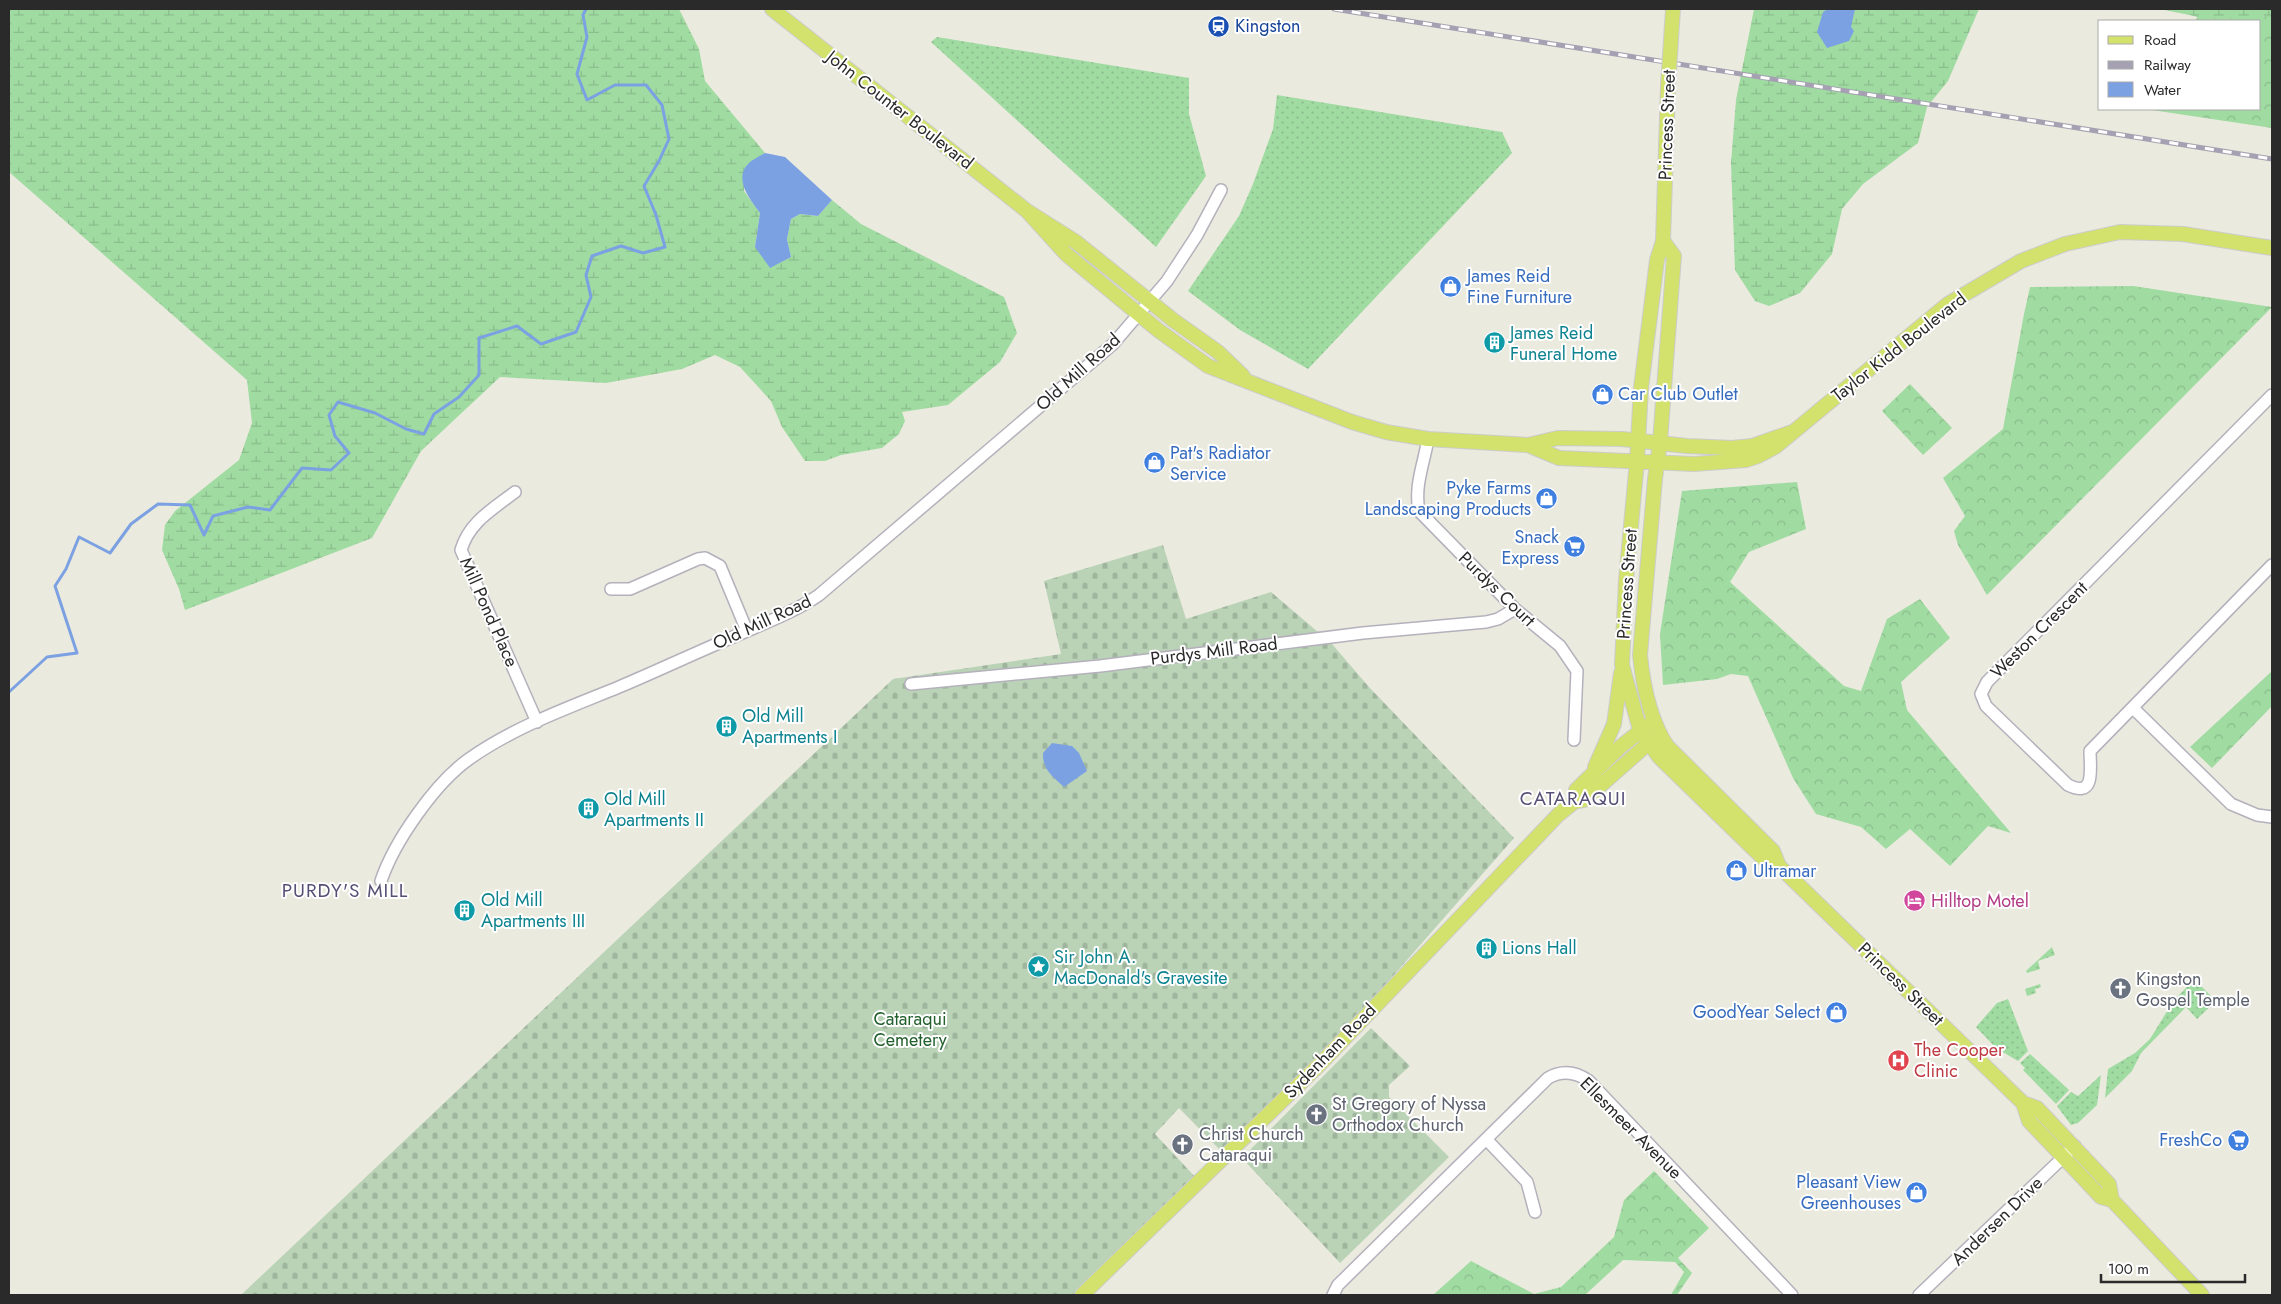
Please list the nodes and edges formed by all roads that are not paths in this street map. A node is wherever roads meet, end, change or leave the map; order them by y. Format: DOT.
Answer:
graph roads {
  1 [pos="772,9"];
  2 [pos="1673,9"];
  3 [pos="1221,190"];
  4 [pos="1028,211"];
  5 [pos="1663,241"];
  6 [pos="2272,248"];
  7 [pos="1150,302"];
  8 [pos="1140,315"];
  9 [pos="1247,380"];
  10 [pos="2272,395"];
  11 [pos="1792,432"];
  12 [pos="1428,439"];
  13 [pos="1638,440"];
  14 [pos="1660,442"];
  15 [pos="1528,444"];
  16 [pos="1637,461"];
  17 [pos="1658,462"];
  18 [pos="515,492"];
  19 [pos="2272,565"];
  20 [pos="611,589"];
  21 [pos="1515,609"];
  22 [pos="747,631"];
  23 [pos="1622,665"];
  24 [pos="911,684"];
  25 [pos="2133,708"];
  26 [pos="537,722"];
  27 [pos="1657,728"];
  28 [pos="1640,730"];
  29 [pos="1574,740"];
  30 [pos="1648,743"];
  31 [pos="1593,773"];
  32 [pos="1574,802"];
  33 [pos="2272,817"];
  34 [pos="1779,866"];
  35 [pos="381,881"];
  36 [pos="2023,1103"];
  37 [pos="1486,1139"];
  38 [pos="2075,1146"];
  39 [pos="2063,1157"];
  40 [pos="2112,1200"];
  41 [pos="1536,1212"];
  42 [pos="1082,1295"];
  43 [pos="1333,1295"];
  44 [pos="1792,1295"];
  45 [pos="1919,1295"];
  46 [pos="2202,1295"];
  1 -- 4 [label="main road, John Counter Boulevard"];
  2 -- 5 [label="main road, Princess Street, bridge"];
  3 -- 7 [label="street, Old Mill Road"];
  4 -- 7 [label="main road, John Counter Boulevard"];
  4 -- 8 [label="main road, John Counter Boulevard"];
  5 -- 13 [label="main road, Princess Street"];
  5 -- 14 [label="main road, Princess Street"];
  6 -- 11 [label="main road, Taylor Kidd Boulevard"];
  7 -- 8 [label="street, Old Mill Road"];
  7 -- 9 [label="main road, John Counter Boulevard"];
  8 -- 9 [label="main road, John Counter Boulevard"];
  8 -- 22 [label="street, Old Mill Road"];
  9 -- 12 [label="main road, John Counter Boulevard"];
  10 -- 25 [label="street, Weston Crescent"];
  11 -- 14 [label="main road, Taylor Kidd Boulevard"];
  11 -- 17 [label="main road, Taylor Kidd Boulevard"];
  12 -- 15 [label="main road, John Counter Boulevard"];
  12 -- 21 [label="street, Purdys Court"];
  13 -- 14 [label="main road, John Counter Boulevard"];
  13 -- 15 [label="main road, John Counter Boulevard"];
  13 -- 16 [label="main road, Princess Street"];
  14 -- 17 [label="main road, Princess Street"];
  15 -- 16 [label="main road, John Counter Boulevard"];
  16 -- 17 [label="main road, Taylor Kidd Boulevard"];
  16 -- 23 [label="main road, Princess Street"];
  17 -- 27 [label="main road, Princess Street"];
  18 -- 26 [label="street, Mill Pond Place"];
  19 -- 25 [label="street"];
  20 -- 22 [label="street"];
  21 -- 24 [label="street, Purdys Mill Road"];
  21 -- 29 [label="street, Purdys Court"];
  22 -- 26 [label="street, Old Mill Road"];
  23 -- 28 [label="main road, Princess Street"];
  23 -- 31 [label="main road"];
  25 -- 33 [label="street"];
  26 -- 35 [label="street, Old Mill Road"];
  27 -- 28 [label="main road, Sydenham Road"];
  27 -- 30 [label="main road, Sydenham Road"];
  27 -- 34 [label="main road, Princess Street"];
  28 -- 30 [label="main road, Princess Street"];
  28 -- 31 [label="main road, Sydenham Road"];
  30 -- 32 [label="main road, Sydenham Road"];
  30 -- 34 [label="main road, Princess Street"];
  31 -- 32 [label="main road, Sydenham Road"];
  32 -- 42 [label="main road, Sydenham Road"];
  34 -- 36 [label="main road, Princess Street"];
  36 -- 38 [label="main road, Princess Street"];
  36 -- 39 [label="main road, Princess Street"];
  37 -- 41 [label="street"];
  37 -- 43 [label="street, Ellesmeer Avenue"];
  37 -- 44 [label="street, Ellesmeer Avenue"];
  38 -- 39 [label="street, Andersen Drive"];
  38 -- 40 [label="main road, Princess Street"];
  39 -- 40 [label="main road, Princess Street"];
  39 -- 45 [label="street, Andersen Drive"];
  40 -- 46 [label="main road, Princess Street"];
}
